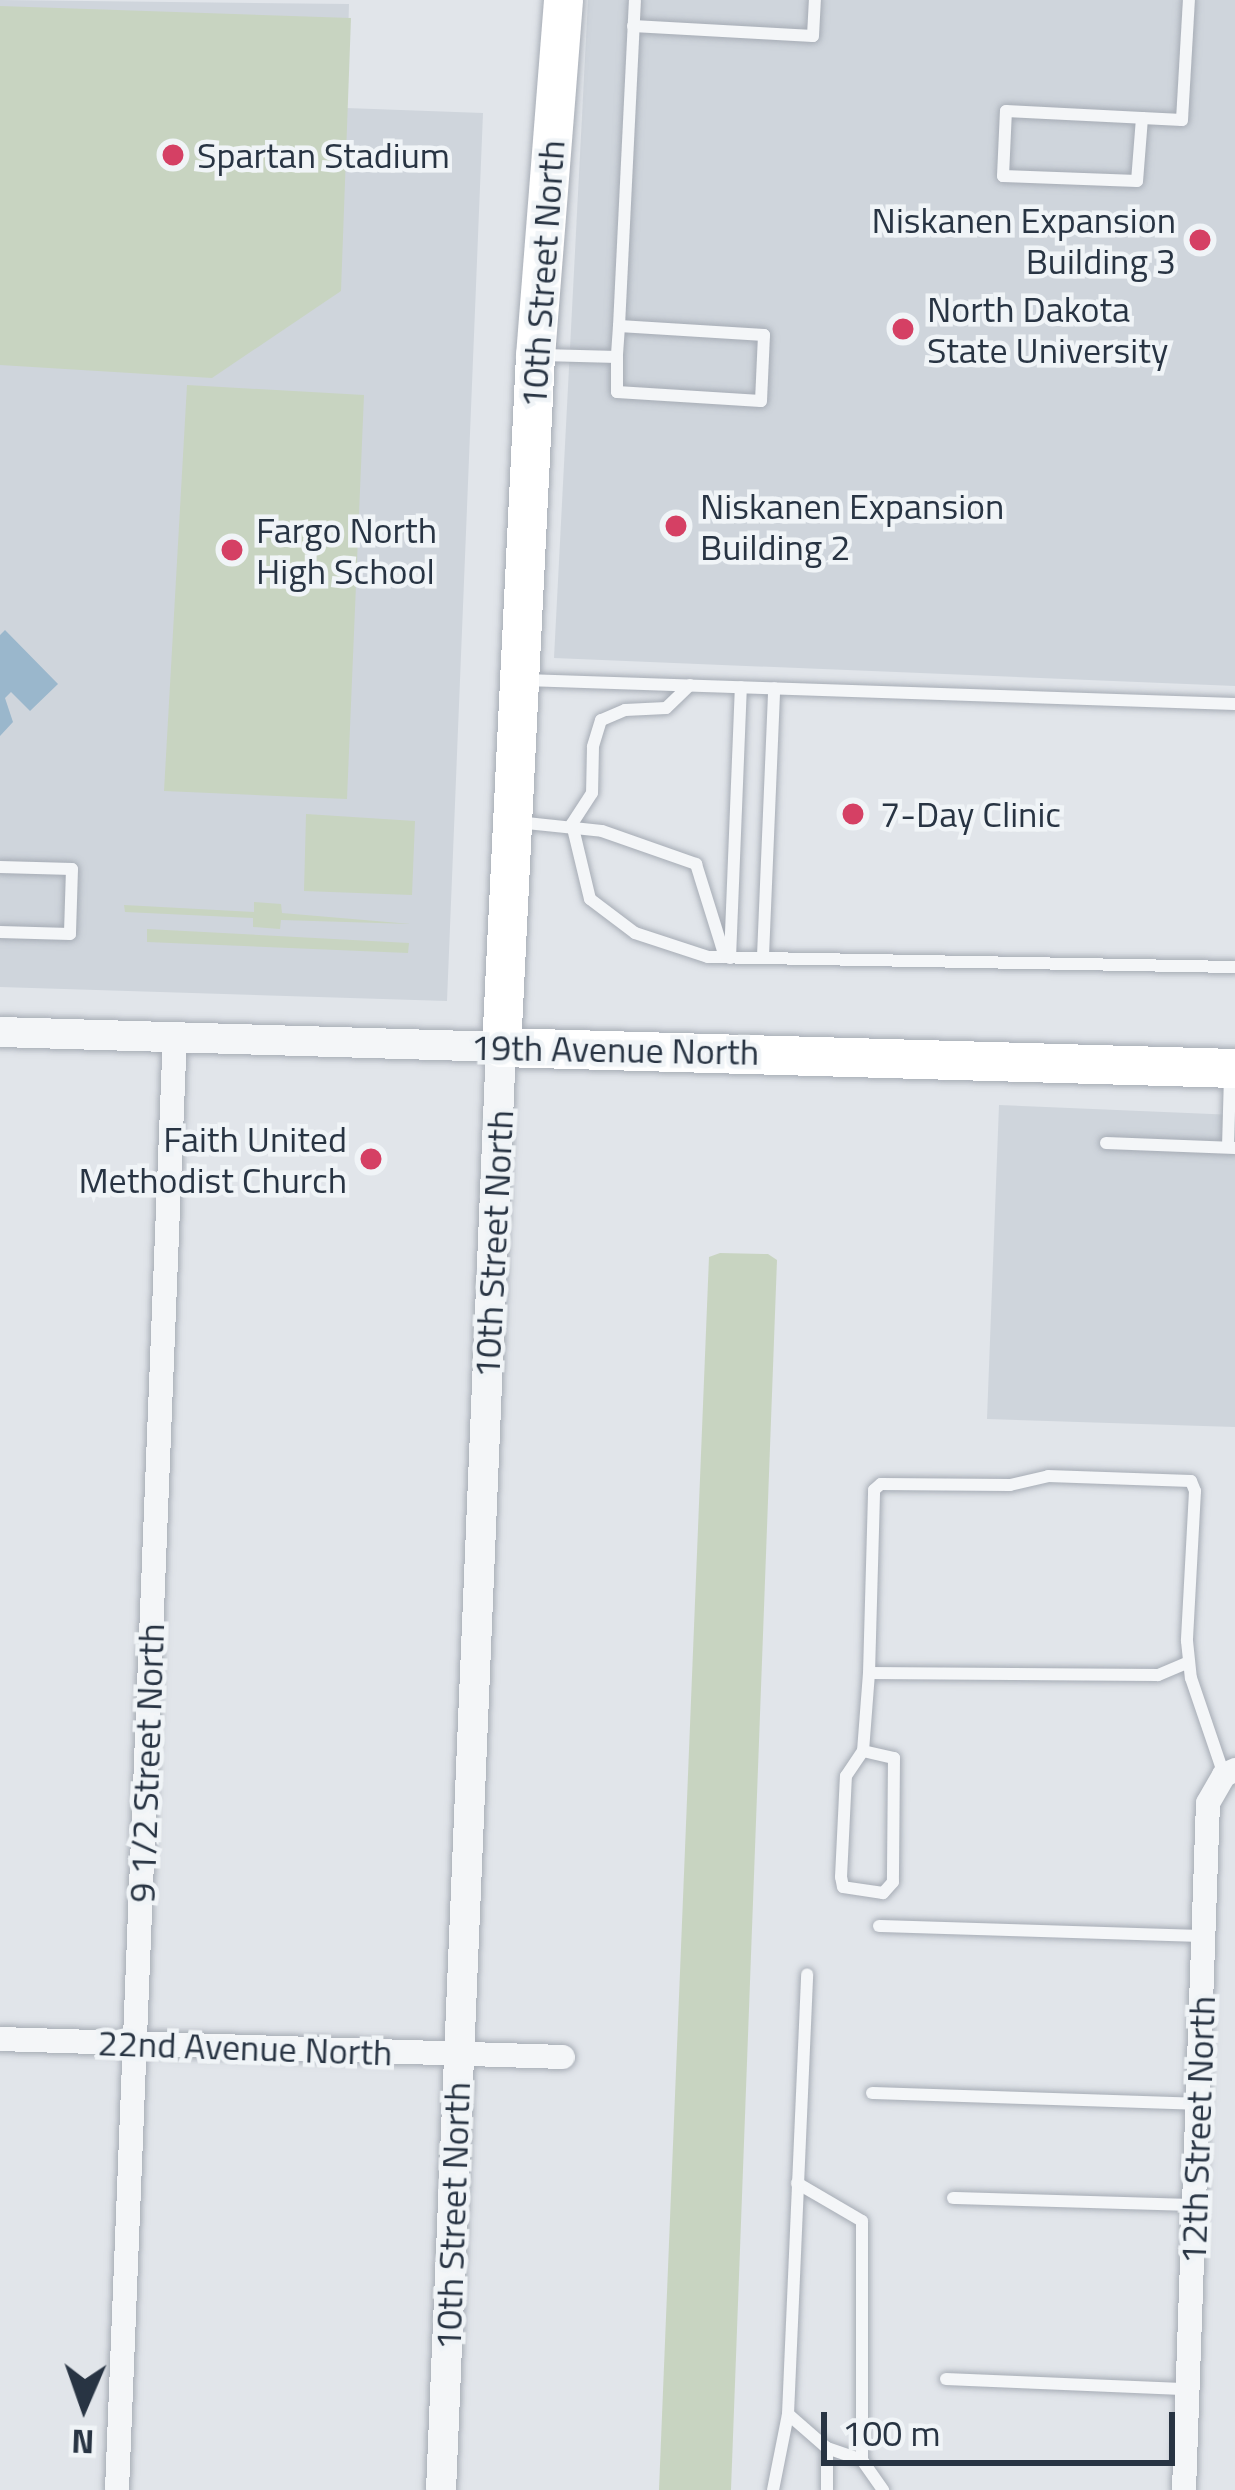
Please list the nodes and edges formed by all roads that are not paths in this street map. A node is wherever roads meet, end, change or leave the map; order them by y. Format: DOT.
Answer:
graph roads {
  1 [pos="562,0"];
  2 [pos="635,0"];
  3 [pos="815,0"];
  4 [pos="1189,0"];
  5 [pos="633,26"];
  6 [pos="1142,118"];
  7 [pos="619,326"];
  8 [pos="535,355"];
  9 [pos="617,357"];
  10 [pos="518,680"];
  11 [pos="690,686"];
  12 [pos="741,687"];
  13 [pos="774,688"];
  14 [pos="1235,704"];
  15 [pos="510,822"];
  16 [pos="572,824"];
  17 [pos="0,867"];
  18 [pos="0,932"];
  19 [pos="764,956"];
  20 [pos="728,957"];
  21 [pos="1235,967"];
  22 [pos="0,1032"];
  23 [pos="175,1036"];
  24 [pos="502,1047"];
  25 [pos="1233,1070"];
  26 [pos="1106,1143"];
  27 [pos="1232,1148"];
  28 [pos="1189,1662"];
  29 [pos="869,1672"];
  30 [pos="862,1751"];
  31 [pos="1230,1772"];
  32 [pos="879,1926"];
  33 [pos="1203,1936"];
  34 [pos="807,1974"];
  35 [pos="0,2039"];
  36 [pos="135,2043"];
  37 [pos="458,2054"];
  38 [pos="563,2057"];
  39 [pos="872,2093"];
  40 [pos="1197,2104"];
  41 [pos="797,2183"];
  42 [pos="953,2198"];
  43 [pos="1194,2205"];
  44 [pos="946,2379"];
  45 [pos="1188,2389"];
  46 [pos="788,2414"];
  47 [pos="827,2448"];
  48 [pos="862,2460"];
  49 [pos="117,2490"];
  50 [pos="441,2490"];
  51 [pos="773,2490"];
  52 [pos="827,2490"];
  53 [pos="883,2490"];
  54 [pos="1184,2490"];
  1 -- 8 [label="main road, 10th Street North"];
  2 -- 5 [label="lane"];
  3 -- 5 [label="lane"];
  4 -- 6 [label="lane"];
  5 -- 7 [label="lane"];
  6 -- 6 [label="lane"];
  7 -- 9 [label="lane"];
  7 -- 9 [label="lane"];
  8 -- 9 [label="lane"];
  8 -- 10 [label="main road, 10th Street North"];
  10 -- 11 [label="lane"];
  10 -- 15 [label="main road, 10th Street North"];
  11 -- 12 [label="lane"];
  11 -- 16 [label="lane"];
  12 -- 13 [label="lane"];
  12 -- 20 [label="lane"];
  13 -- 14 [label="lane"];
  13 -- 19 [label="lane"];
  15 -- 16 [label="lane"];
  15 -- 24 [label="main road, 10th Street North"];
  16 -- 20 [label="lane"];
  16 -- 20 [label="lane"];
  17 -- 18 [label="lane"];
  19 -- 20 [label="lane"];
  19 -- 21 [label="lane"];
  22 -- 23 [label="street, 19th Avenue North"];
  23 -- 24 [label="street, 19th Avenue North"];
  23 -- 36 [label="street, 9 1/2 Street North"];
  24 -- 25 [label="main road, 19th Avenue North"];
  24 -- 37 [label="street, 10th Street North"];
  25 -- 27 [label="lane"];
  26 -- 27 [label="lane"];
  28 -- 29 [label="lane"];
  28 -- 29 [label="lane"];
  28 -- 31 [label="lane"];
  29 -- 30 [label="lane"];
  30 -- 30 [label="lane"];
  31 -- 33 [label="street, 12th Street North"];
  32 -- 33 [label="lane"];
  33 -- 40 [label="street, 12th Street North"];
  34 -- 41 [label="lane"];
  35 -- 36 [label="street, 22nd Avenue North"];
  36 -- 37 [label="street, 22nd Avenue North"];
  36 -- 49 [label="street, 9 1/2 Street North"];
  37 -- 38 [label="street, 22nd Avenue North"];
  37 -- 50 [label="street, 10th Street North"];
  39 -- 40 [label="lane"];
  40 -- 43 [label="street, 12th Street North"];
  41 -- 46 [label="lane"];
  41 -- 48 [label="lane"];
  42 -- 43 [label="lane"];
  43 -- 45 [label="street, 12th Street North"];
  44 -- 45 [label="lane"];
  45 -- 54 [label="street, 12th Street North"];
  46 -- 47 [label="lane"];
  46 -- 51 [label="lane"];
  47 -- 48 [label="lane"];
  47 -- 52 [label="lane"];
  48 -- 53 [label="lane"];
}
